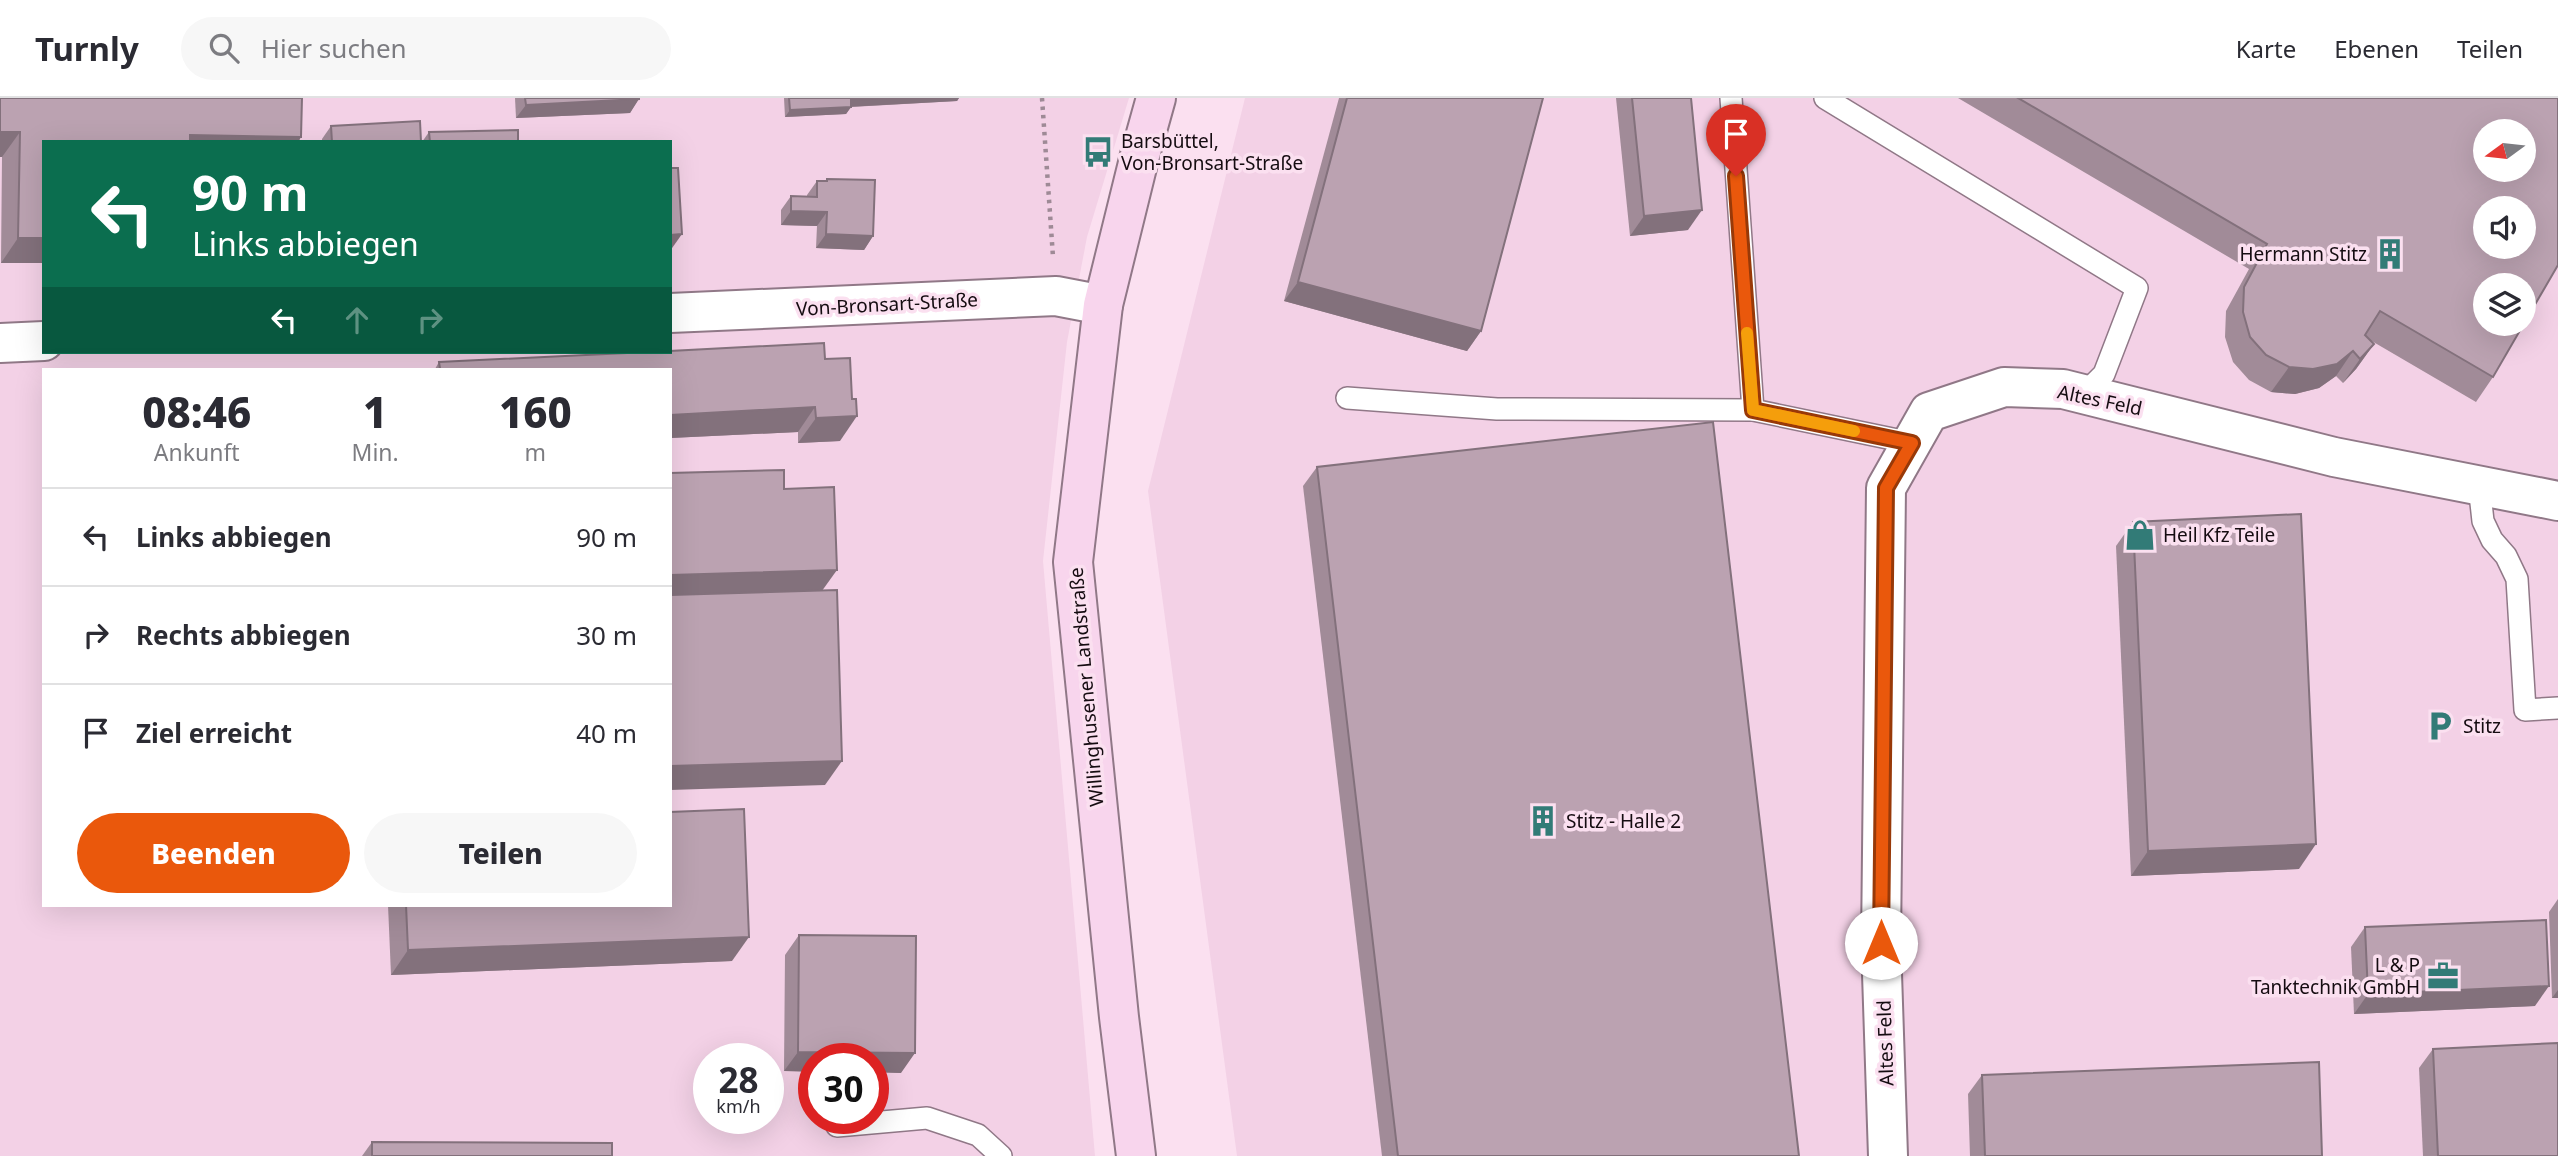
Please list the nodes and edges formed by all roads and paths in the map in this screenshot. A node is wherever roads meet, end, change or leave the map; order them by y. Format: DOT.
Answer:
graph roads {
  1 [pos="1042,98"];
  2 [pos="1156,98"];
  3 [pos="1731,98"];
  4 [pos="1825,98"];
  5 [pos="1056,296"];
  6 [pos="1103,306"];
  7 [pos="672,313"];
  8 [pos="42,341"];
  9 [pos="0,343"];
  10 [pos="2084,394"];
  11 [pos="1347,398"];
  12 [pos="1753,410"];
  13 [pos="1912,443"];
  14 [pos="2479,485"];
  15 [pos="2558,501"];
  16 [pos="2558,708"];
  17 [pos="889,1121"];
  18 [pos="1001,1156"];
  19 [pos="1136,1156"];
  20 [pos="1888,1156"];
  1 -- 5 [label="path"];
  2 -- 6 [label="main road, Willinghusener Landstraße"];
  3 -- 12 [label="lane"];
  4 -- 10 [label="lane"];
  5 -- 6 [label="street, Von-Bronsart-Straße"];
  5 -- 7 [label="street, Von-Bronsart-Straße"];
  6 -- 19 [label="main road, Willinghusener Landstraße"];
  8 -- 9 [label="street"];
  10 -- 13 [label="street, Altes Feld"];
  10 -- 14 [label="street, Altes Feld"];
  11 -- 12 [label="lane"];
  12 -- 13 [label="lane"];
  13 -- 20 [label="street, Altes Feld"];
  14 -- 15 [label="street, Altes Feld"];
  14 -- 16 [label="lane"];
  17 -- 18 [label="lane"];
}
